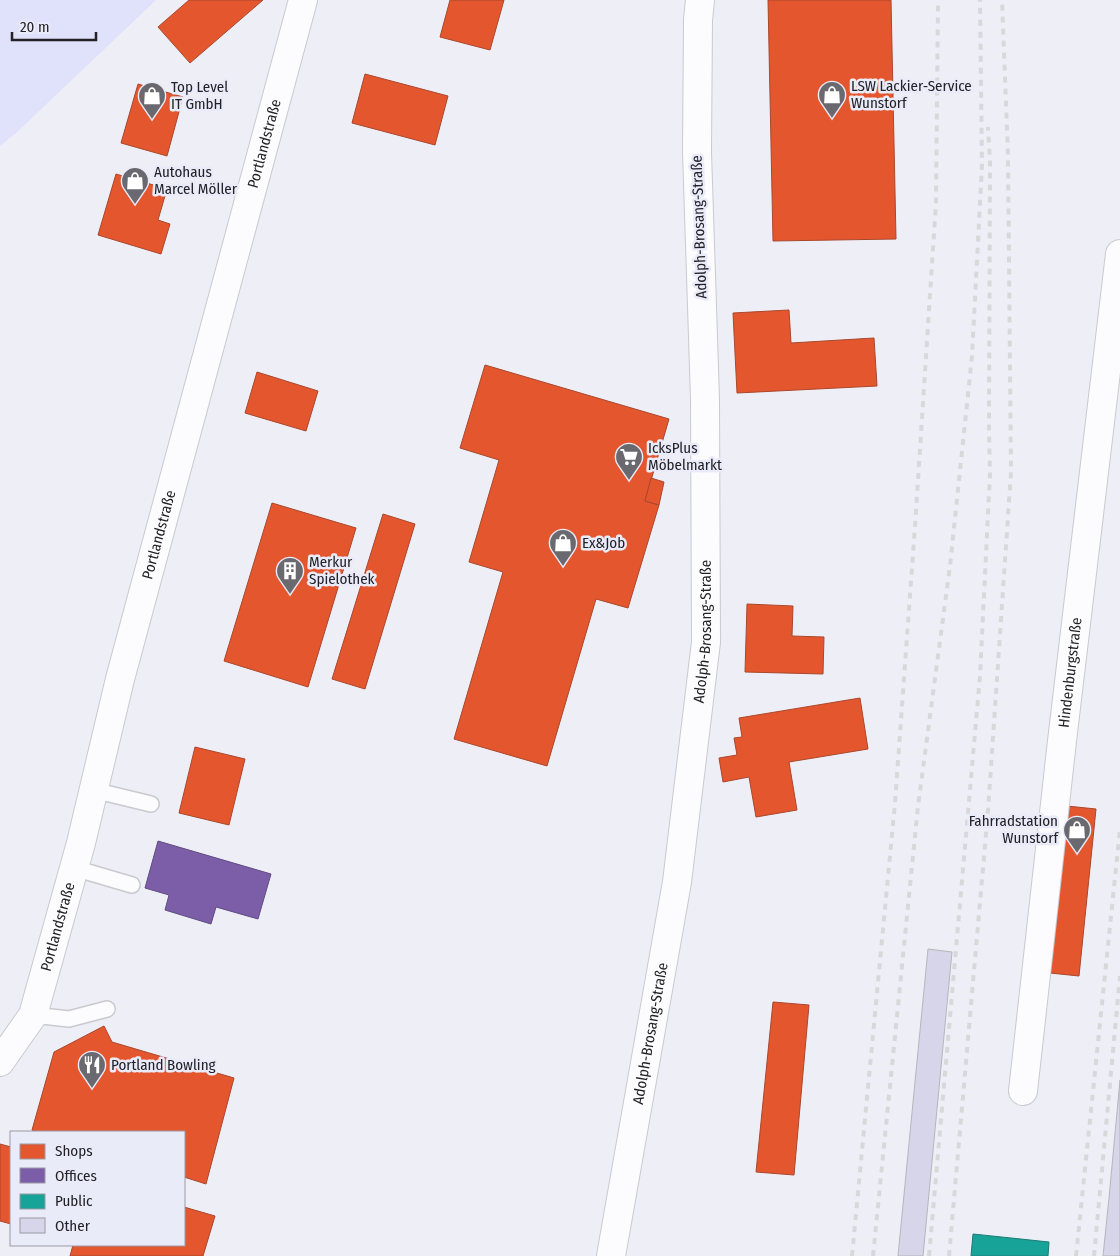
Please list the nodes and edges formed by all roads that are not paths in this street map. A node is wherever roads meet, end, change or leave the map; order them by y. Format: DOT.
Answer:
graph roads {
  1 [pos="302,0"];
  2 [pos="700,0"];
  3 [pos="1120,254"];
  4 [pos="93,790"];
  5 [pos="152,804"];
  6 [pos="74,868"];
  7 [pos="132,885"];
  8 [pos="107,1009"];
  9 [pos="33,1015"];
  10 [pos="0,1062"];
  11 [pos="1023,1091"];
  12 [pos="611,1256"];
  1 -- 4 [label="street, Portlandstraße"];
  2 -- 12 [label="street, Adolph-Brosang-Straße"];
  3 -- 11 [label="street, Hindenburgstraße"];
  4 -- 5 [label="lane"];
  4 -- 6 [label="street, Portlandstraße"];
  6 -- 7 [label="lane"];
  6 -- 9 [label="street, Portlandstraße"];
  8 -- 9 [label="lane"];
  9 -- 10 [label="street, Portlandstraße"];
}
